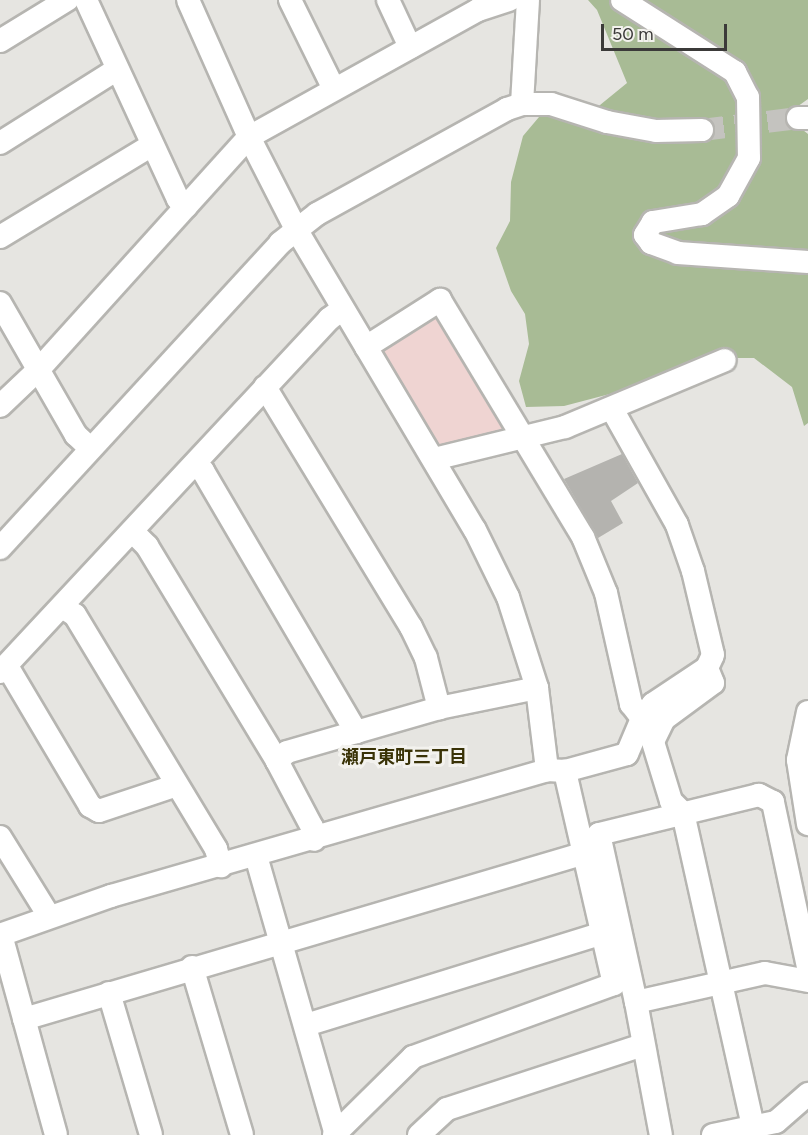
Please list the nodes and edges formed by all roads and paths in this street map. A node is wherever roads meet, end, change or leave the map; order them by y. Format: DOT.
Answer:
graph roads {
  1 [pos="67,0"];
  2 [pos="86,0"];
  3 [pos="188,0"];
  4 [pos="290,0"];
  5 [pos="388,0"];
  6 [pos="501,0"];
  7 [pos="528,0"];
  8 [pos="622,0"];
  9 [pos="0,41"];
  10 [pos="410,47"];
  11 [pos="116,70"];
  12 [pos="334,88"];
  13 [pos="522,104"];
  14 [pos="702,130"];
  15 [pos="249,137"];
  16 [pos="0,143"];
  17 [pos="152,145"];
  18 [pos="186,206"];
  19 [pos="296,229"];
  20 [pos="0,237"];
  21 [pos="808,262"];
  22 [pos="0,303"];
  23 [pos="343,309"];
  24 [pos="366,347"];
  25 [pos="725,360"];
  26 [pos="40,368"];
  27 [pos="266,387"];
  28 [pos="0,406"];
  29 [pos="612,409"];
  30 [pos="524,439"];
  31 [pos="90,448"];
  32 [pos="434,459"];
  33 [pos="194,465"];
  34 [pos="132,531"];
  35 [pos="0,548"];
  36 [pos="62,607"];
  37 [pos="708,668"];
  38 [pos="3,669"];
  39 [pos="537,688"];
  40 [pos="440,708"];
  41 [pos="808,712"];
  42 [pos="642,718"];
  43 [pos="356,732"];
  44 [pos="277,761"];
  45 [pos="556,771"];
  46 [pos="177,785"];
  47 [pos="683,813"];
  48 [pos="808,824"];
  49 [pos="0,837"];
  50 [pos="314,840"];
  51 [pos="585,853"];
  52 [pos="256,856"];
  53 [pos="221,866"];
  54 [pos="49,916"];
  55 [pos="603,933"];
  56 [pos="1,935"];
  57 [pos="280,942"];
  58 [pos="192,967"];
  59 [pos="808,967"];
  60 [pos="722,981"];
  61 [pos="808,981"];
  62 [pos="109,993"];
  63 [pos="636,1002"];
  64 [pos="24,1019"];
  65 [pos="306,1025"];
  66 [pos="642,1045"];
  67 [pos="808,1094"];
  68 [pos="753,1125"];
  69 [pos="56,1135"];
  70 [pos="151,1135"];
  71 [pos="242,1135"];
  72 [pos="335,1135"];
  73 [pos="419,1135"];
  74 [pos="661,1135"];
  75 [pos="713,1135"];
  1 -- 9 [label="street"];
  2 -- 11 [label="street"];
  3 -- 15 [label="street"];
  4 -- 12 [label="street"];
  5 -- 10 [label="street"];
  6 -- 10 [label="street"];
  7 -- 13 [label="street"];
  8 -- 21 [label="street"];
  10 -- 12 [label="street"];
  11 -- 16 [label="street"];
  11 -- 17 [label="street"];
  12 -- 15 [label="street"];
  13 -- 14 [label="street"];
  13 -- 19 [label="street"];
  15 -- 18 [label="street"];
  15 -- 19 [label="street"];
  17 -- 18 [label="street"];
  17 -- 20 [label="street"];
  18 -- 26 [label="street"];
  19 -- 23 [label="street"];
  19 -- 31 [label="street"];
  22 -- 26 [label="street"];
  23 -- 24 [label="street"];
  23 -- 27 [label="street"];
  24 -- 30 [label="street"];
  24 -- 32 [label="street"];
  25 -- 29 [label="street"];
  26 -- 28 [label="street"];
  26 -- 31 [label="street"];
  27 -- 33 [label="street"];
  27 -- 40 [label="street"];
  29 -- 30 [label="street"];
  29 -- 37 [label="street"];
  30 -- 32 [label="street"];
  30 -- 42 [label="street"];
  31 -- 35 [label="street"];
  32 -- 39 [label="street"];
  33 -- 34 [label="street"];
  33 -- 43 [label="street"];
  34 -- 36 [label="street"];
  34 -- 44 [label="street"];
  36 -- 38 [label="street"];
  36 -- 46 [label="street"];
  37 -- 42 [label="street"];
  37 -- 47 [label="street"];
  38 -- 46 [label="street"];
  39 -- 40 [label="street"];
  39 -- 45 [label="street"];
  40 -- 43 [label="street"];
  41 -- 48 [label="street"];
  42 -- 45 [label="street"];
  43 -- 44 [label="street"];
  44 -- 50 [label="street"];
  45 -- 50 [label="street"];
  45 -- 51 [label="street"];
  46 -- 53 [label="street"];
  47 -- 59 [label="street"];
  47 -- 60 [label="street"];
  47 -- 63 [label="street"];
  49 -- 54 [label="street"];
  50 -- 52 [label="street"];
  51 -- 55 [label="street"];
  51 -- 57 [label="street"];
  52 -- 53 [label="street"];
  52 -- 57 [label="street"];
  53 -- 54 [label="street"];
  54 -- 56 [label="street"];
  55 -- 65 [label="street"];
  55 -- 72 [label="street"];
  56 -- 64 [label="street"];
  57 -- 58 [label="street"];
  57 -- 65 [label="street"];
  58 -- 62 [label="street"];
  58 -- 71 [label="street"];
  60 -- 61 [label="street"];
  60 -- 63 [label="street"];
  60 -- 68 [label="street"];
  62 -- 64 [label="street"];
  62 -- 70 [label="street"];
  63 -- 66 [label="street"];
  64 -- 69 [label="street"];
  65 -- 72 [label="street"];
  66 -- 73 [label="street"];
  66 -- 74 [label="street"];
  67 -- 68 [label="street"];
  68 -- 75 [label="street"];
}
